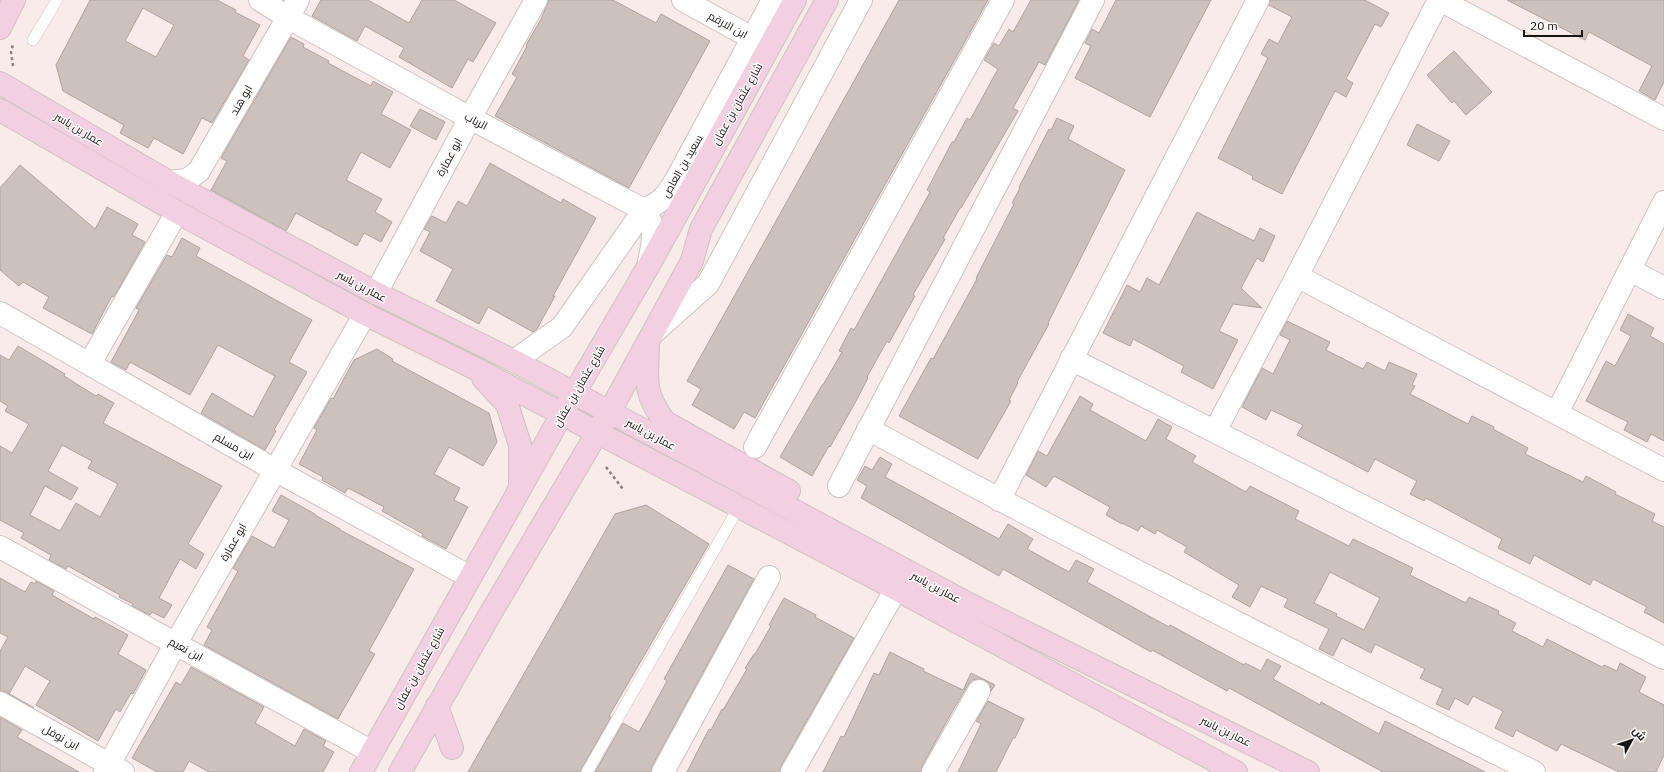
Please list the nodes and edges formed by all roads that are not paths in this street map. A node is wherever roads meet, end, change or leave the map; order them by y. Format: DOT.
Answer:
graph roads {
  1 [pos="14,0"];
  2 [pos="57,0"];
  3 [pos="260,0"];
  4 [pos="536,0"];
  5 [pos="683,0"];
  6 [pos="773,0"];
  7 [pos="795,0"];
  8 [pos="827,0"];
  9 [pos="861,0"];
  10 [pos="1003,0"];
  11 [pos="1093,0"];
  12 [pos="1258,0"];
  13 [pos="1439,0"];
  14 [pos="293,9"];
  15 [pos="0,28"];
  16 [pos="752,38"];
  17 [pos="33,40"];
  18 [pos="0,83"];
  19 [pos="0,110"];
  20 [pos="470,118"];
  21 [pos="1664,119"];
  22 [pos="700,170"];
  23 [pos="676,180"];
  24 [pos="168,182"];
  25 [pos="1664,202"];
  26 [pos="644,210"];
  27 [pos="177,212"];
  28 [pos="649,264"];
  29 [pos="1630,270"];
  30 [pos="1297,276"];
  31 [pos="1664,288"];
  32 [pos="376,293"];
  33 [pos="0,313"];
  34 [pos="365,314"];
  35 [pos="650,337"];
  36 [pos="1071,358"];
  37 [pos="514,361"];
  38 [pos="90,363"];
  39 [pos="474,368"];
  40 [pos="575,394"];
  41 [pos="610,411"];
  42 [pos="1557,413"];
  43 [pos="562,414"];
  44 [pos="868,429"];
  45 [pos="1215,431"];
  46 [pos="597,432"];
  47 [pos="754,447"];
  48 [pos="275,470"];
  49 [pos="1664,470"];
  50 [pos="839,486"];
  51 [pos="520,490"];
  52 [pos="999,500"];
  53 [pos="739,506"];
  54 [pos="0,547"];
  55 [pos="470,577"];
  56 [pos="769,577"];
  57 [pos="896,589"];
  58 [pos="969,604"];
  59 [pos="176,643"];
  60 [pos="1664,658"];
  61 [pos="978,691"];
  62 [pos="0,703"];
  63 [pos="437,706"];
  64 [pos="452,748"];
  65 [pos="372,752"];
  66 [pos="113,769"];
  67 [pos="361,772"];
  68 [pos="400,772"];
  69 [pos="587,772"];
  70 [pos="662,772"];
  71 [pos="792,772"];
  72 [pos="933,772"];
  73 [pos="1236,772"];
  74 [pos="1308,772"];
  75 [pos="1534,772"];
  1 -- 15 [label="street"];
  2 -- 17 [label="lane"];
  3 -- 14 [label="street, الرباب"];
  4 -- 20 [label="street, ابو عمارة"];
  5 -- 16 [label="street, ابن الارقم"];
  6 -- 16 [label="street, سعيد بن العاص"];
  7 -- 22 [label="street, شارع عثمان بن عفان"];
  8 -- 35 [label="street"];
  9 -- 35 [label="street"];
  10 -- 47 [label="street"];
  11 -- 44 [label="street"];
  12 -- 36 [label="street"];
  13 -- 21 [label="street"];
  13 -- 30 [label="street"];
  14 -- 20 [label="street, الرباب"];
  14 -- 24 [label="street, ابو هند"];
  16 -- 23 [label="street, سعيد بن العاص"];
  18 -- 24 [label="street, عمار بن ياسر"];
  19 -- 27 [label="street, عمار بن ياسر"];
  20 -- 26 [label="street, الرباب"];
  20 -- 32 [label="street, ابو عمارة"];
  22 -- 23 [label="street"];
  22 -- 28 [label="street, شارع عثمان بن عفان"];
  23 -- 26 [label="street, سعيد بن العاص"];
  24 -- 32 [label="street, عمار بن ياسر"];
  25 -- 29 [label="street"];
  26 -- 28 [label="street"];
  26 -- 37 [label="street, سعيد بن العاص"];
  27 -- 34 [label="street, عمار بن ياسر"];
  27 -- 38 [label="street"];
  28 -- 40 [label="street, شارع عثمان بن عفان"];
  29 -- 31 [label="street"];
  29 -- 42 [label="street"];
  30 -- 42 [label="street"];
  30 -- 45 [label="street"];
  32 -- 37 [label="street, عمار بن ياسر"];
  33 -- 38 [label="street, ابن مسلم"];
  34 -- 39 [label="street, عمار بن ياسر"];
  34 -- 48 [label="street, ابو عمارة"];
  35 -- 41 [label="street"];
  35 -- 58 [label="street"];
  36 -- 45 [label="street"];
  36 -- 52 [label="street"];
  37 -- 40 [label="street, عمار بن ياسر"];
  38 -- 48 [label="street, ابن مسلم"];
  39 -- 43 [label="street, عمار بن ياسر"];
  39 -- 51 [label="street"];
  40 -- 41 [label="street, عمار بن ياسر"];
  40 -- 43 [label="street, شارع عثمان بن عفان"];
  41 -- 46 [label="street"];
  41 -- 58 [label="street, عمار بن ياسر"];
  42 -- 49 [label="street"];
  43 -- 46 [label="street, عمار بن ياسر"];
  43 -- 51 [label="street, شارع عثمان بن عفان"];
  44 -- 50 [label="street"];
  44 -- 52 [label="street"];
  45 -- 60 [label="street"];
  46 -- 53 [label="street, عمار بن ياسر"];
  46 -- 63 [label="street"];
  48 -- 55 [label="street, ابن مسلم"];
  48 -- 59 [label="street, ابو عمارة"];
  51 -- 55 [label="street, شارع عثمان بن عفان"];
  52 -- 75 [label="street"];
  53 -- 57 [label="street, عمار بن ياسر"];
  53 -- 69 [label="lane"];
  54 -- 59 [label="street, ابن نعيم"];
  55 -- 65 [label="street, شارع عثمان بن عفان"];
  56 -- 70 [label="street"];
  57 -- 71 [label="street"];
  57 -- 73 [label="street, عمار بن ياسر"];
  58 -- 74 [label="street, عمار بن ياسر"];
  59 -- 65 [label="street, ابن نعيم"];
  59 -- 66 [label="street, ابو عمارة"];
  61 -- 72 [label="street"];
  62 -- 66 [label="street, ابن نوفل"];
  63 -- 64 [label="street"];
  63 -- 68 [label="street"];
  65 -- 67 [label="street, شارع عثمان بن عفان"];
}
